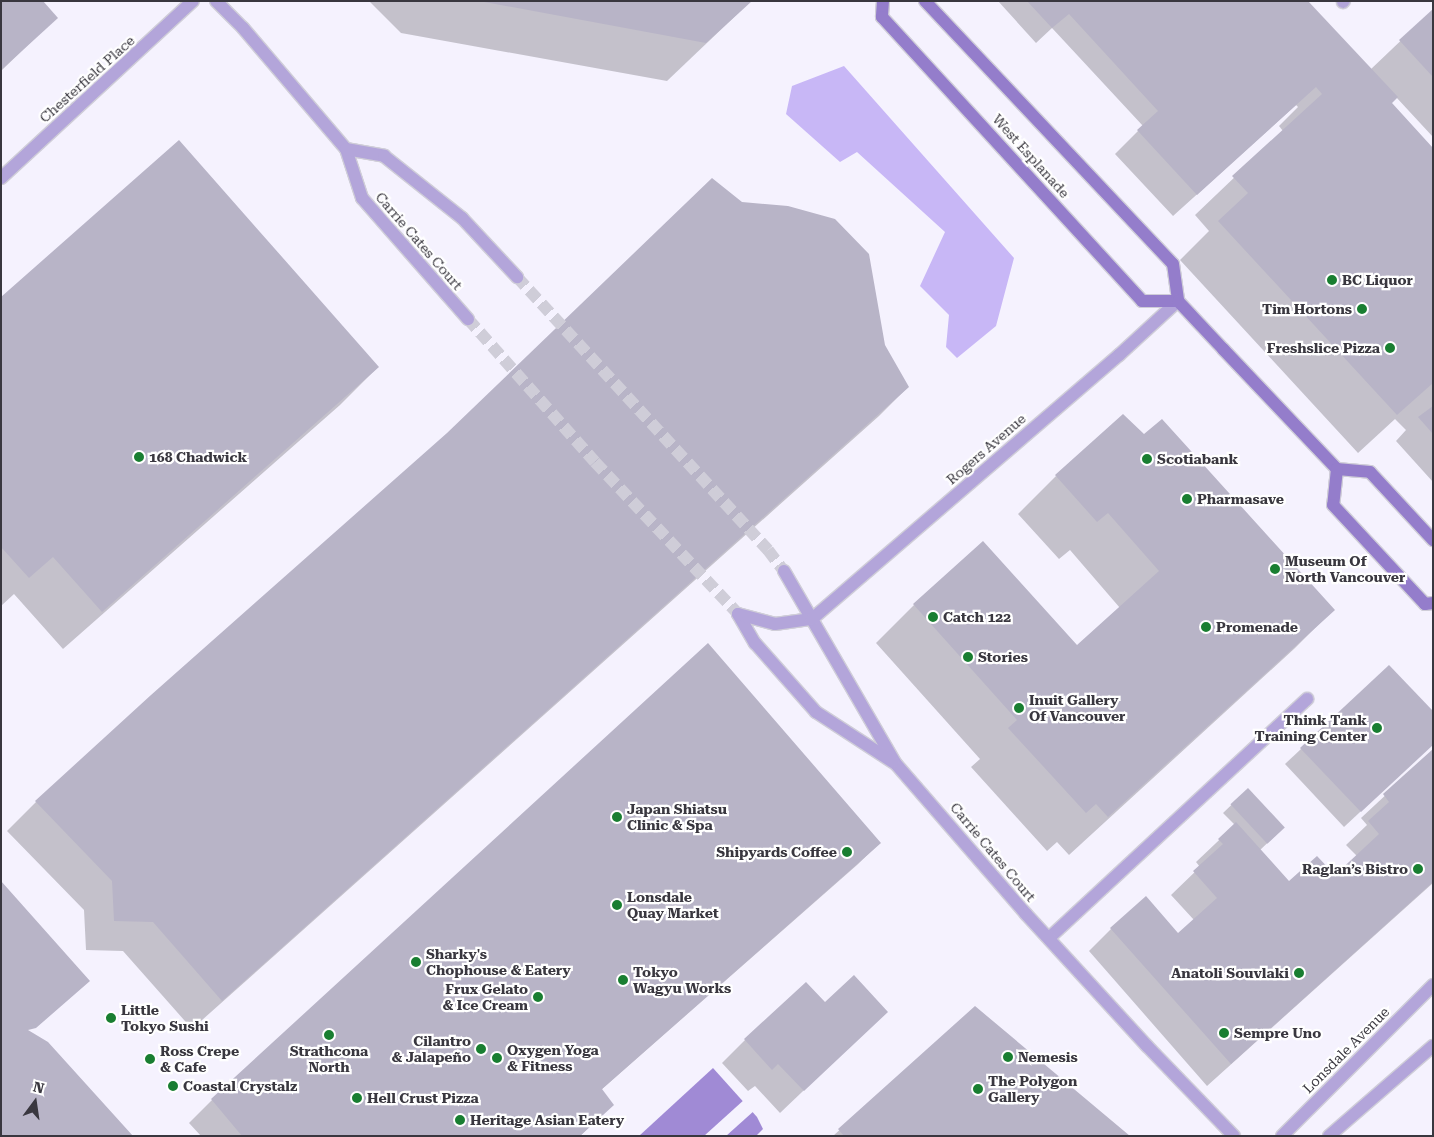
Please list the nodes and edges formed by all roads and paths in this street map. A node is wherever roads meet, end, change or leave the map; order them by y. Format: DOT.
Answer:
graph roads {
  1 [pos="193,1"];
  2 [pos="216,1"];
  3 [pos="883,1"];
  4 [pos="925,1"];
  5 [pos="346,149"];
  6 [pos="1,178"];
  7 [pos="517,277"];
  8 [pos="1178,301"];
  9 [pos="468,320"];
  10 [pos="1337,468"];
  11 [pos="1433,540"];
  12 [pos="784,571"];
  13 [pos="1433,603"];
  14 [pos="812,619"];
  15 [pos="1307,698"];
  16 [pos="896,764"];
  17 [pos="1049,938"];
  18 [pos="1433,986"];
  19 [pos="1432,1049"];
  20 [pos="1234,1136"];
  21 [pos="1282,1136"];
  22 [pos="1329,1136"];
  1 -- 6 [label="street, Chesterfield Place"];
  2 -- 5 [label="street, Carrie Cates Court"];
  3 -- 8 [label="main road, West Esplanade"];
  4 -- 8 [label="main road, West Esplanade"];
  5 -- 7 [label="street"];
  5 -- 9 [label="street, Carrie Cates Court"];
  8 -- 10 [label="main road"];
  8 -- 14 [label="street, Rogers Avenue"];
  10 -- 11 [label="main road"];
  10 -- 13 [label="main road"];
  12 -- 14 [label="street, Carrie Cates Court"];
  14 -- 16 [label="street, Carrie Cates Court"];
  14 -- 16 [label="street"];
  15 -- 17 [label="street"];
  16 -- 17 [label="street, Carrie Cates Court"];
  17 -- 20 [label="street, Carrie Cates Court"];
  18 -- 21 [label="street, Lonsdale Avenue"];
  19 -- 22 [label="street"];
}
